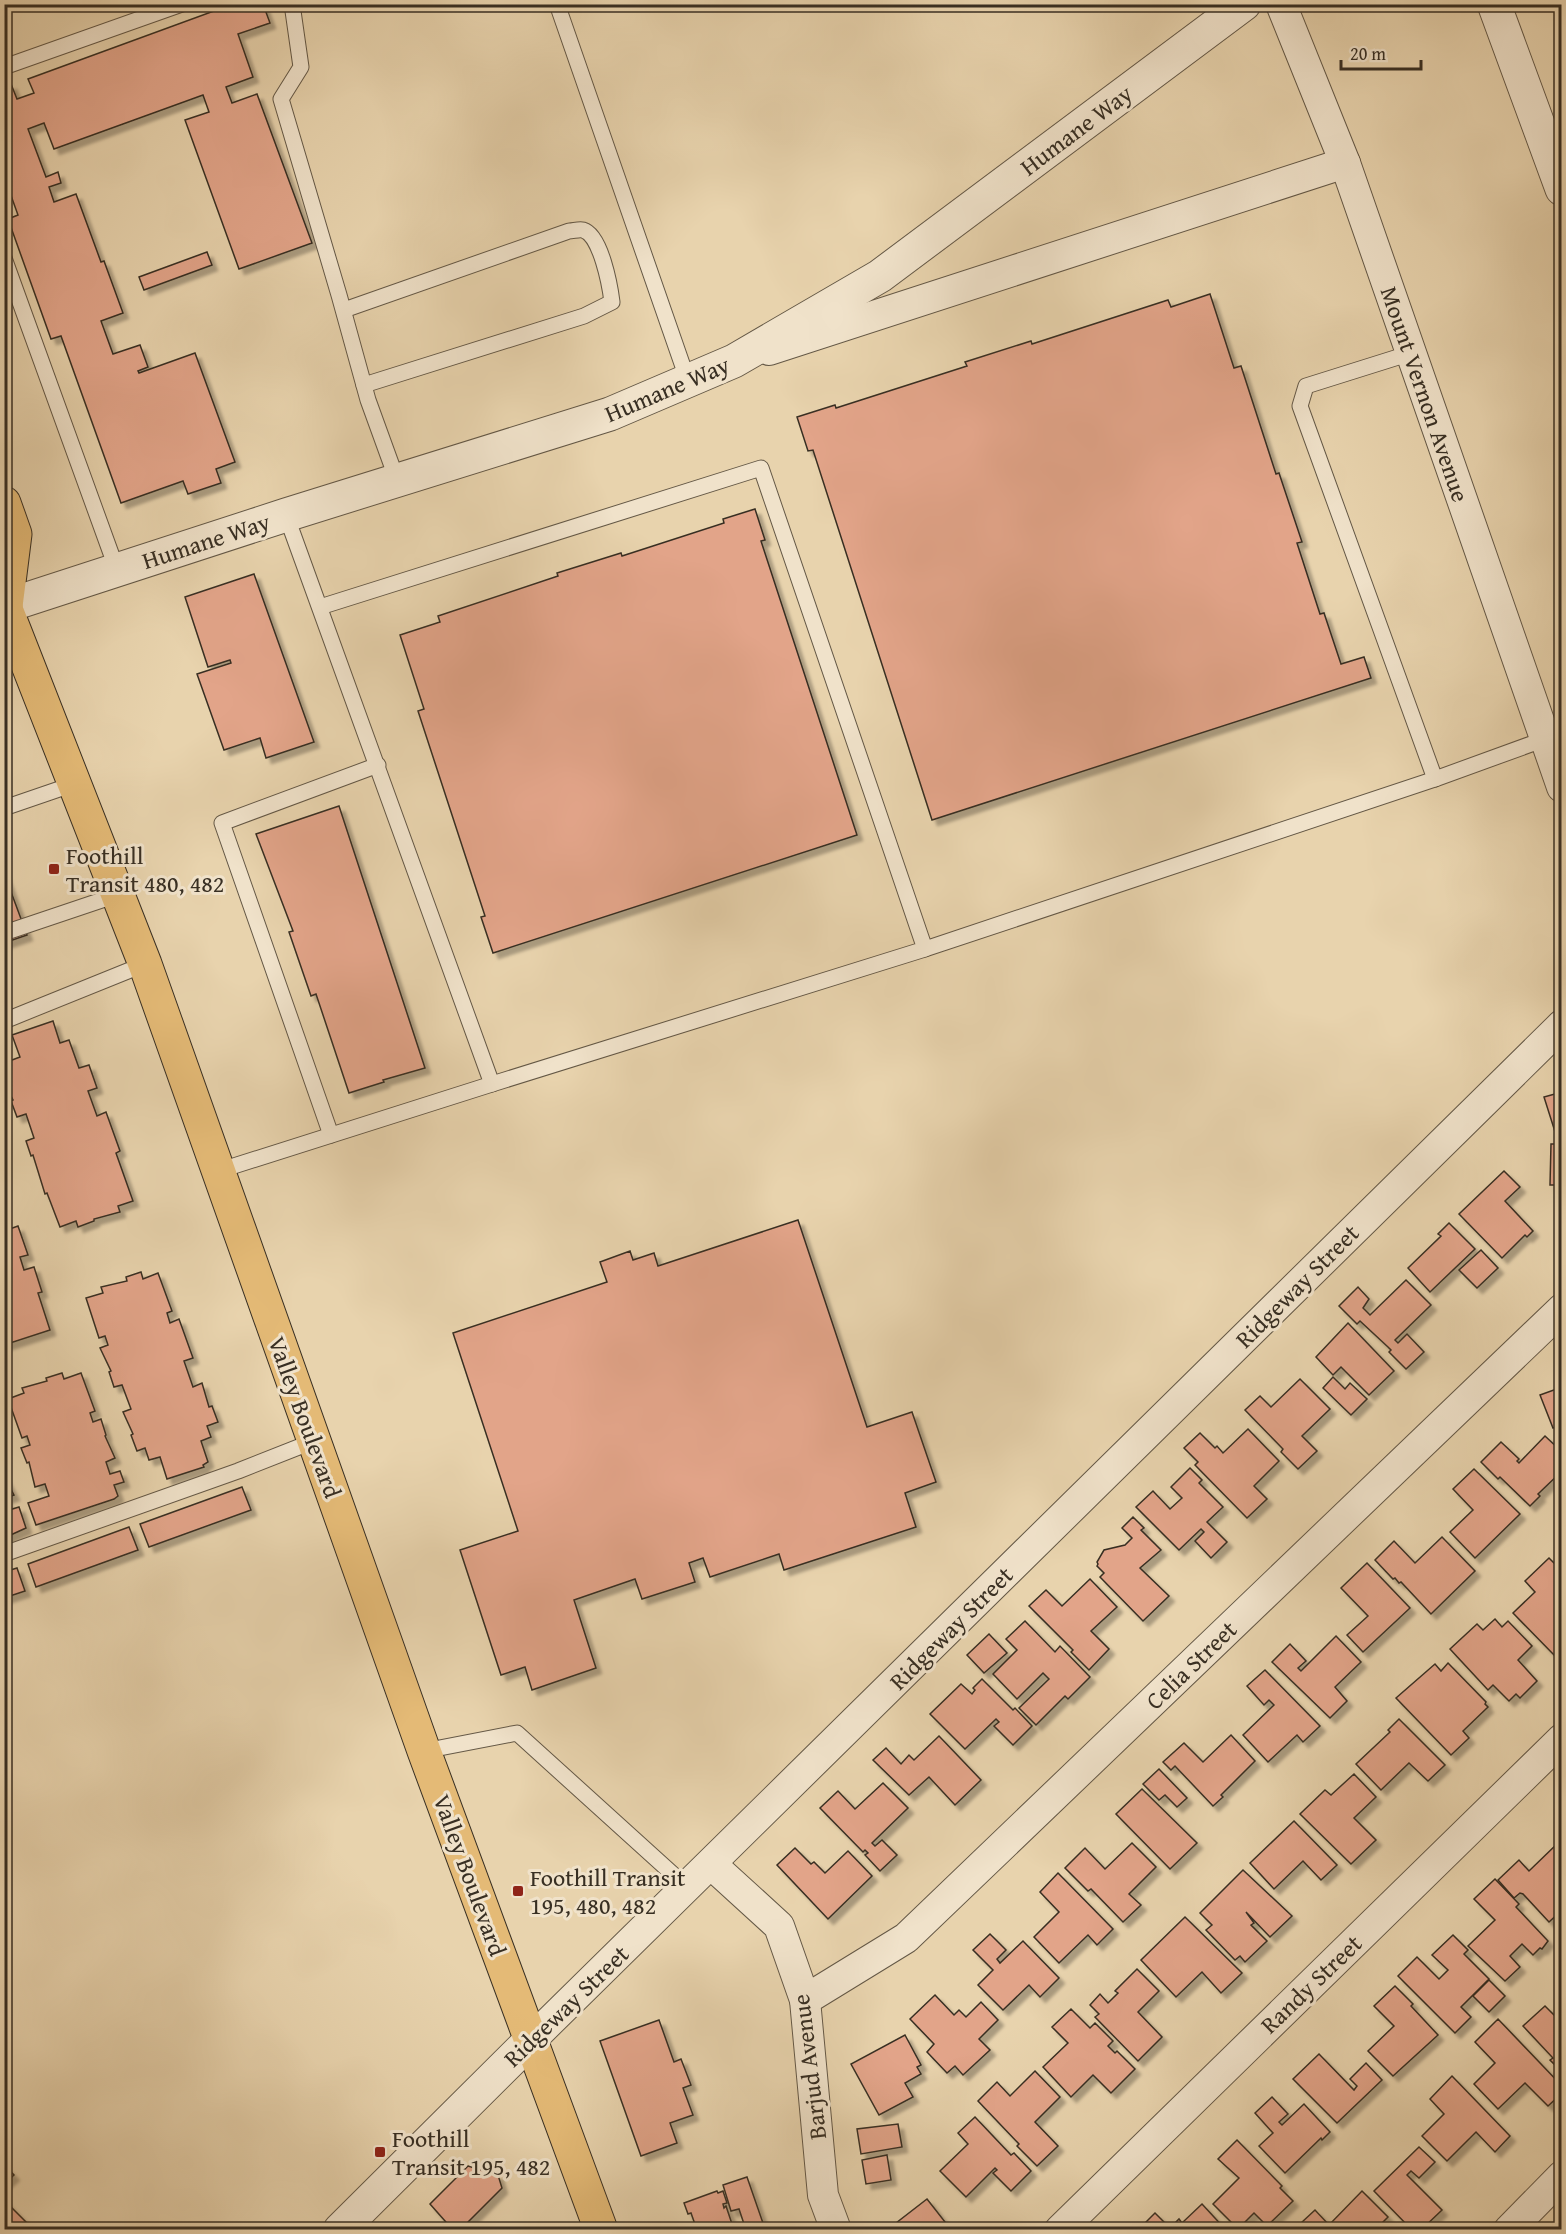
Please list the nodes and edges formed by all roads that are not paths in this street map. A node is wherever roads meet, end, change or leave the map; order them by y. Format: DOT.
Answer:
graph roads {
  1 [pos="182,4"];
  2 [pos="292,4"];
  3 [pos="557,4"];
  4 [pos="1281,4"];
  5 [pos="1494,4"];
  6 [pos="1236,11"];
  7 [pos="4,67"];
  8 [pos="1346,164"];
  9 [pos="1562,189"];
  10 [pos="4,258"];
  11 [pos="344,310"];
  12 [pos="1411,353"];
  13 [pos="734,361"];
  14 [pos="688,381"];
  15 [pos="364,385"];
  16 [pos="398,480"];
  17 [pos="4,503"];
  18 [pos="286,515"];
  19 [pos="117,570"];
  20 [pos="5,606"];
  21 [pos="320,607"];
  22 [pos="1545,740"];
  23 [pos="378,765"];
  24 [pos="1435,779"];
  25 [pos="74,784"];
  26 [pos="1562,787"];
  27 [pos="4,808"];
  28 [pos="117,895"];
  29 [pos="4,933"];
  30 [pos="925,949"];
  31 [pos="145,964"];
  32 [pos="4,1020"];
  33 [pos="1562,1025"];
  34 [pos="492,1084"];
  35 [pos="331,1135"];
  36 [pos="218,1172"];
  37 [pos="1562,1309"];
  38 [pos="314,1441"];
  39 [pos="4,1554"];
  40 [pos="1562,1739"];
  41 [pos="424,1751"];
  42 [pos="711,1864"];
  43 [pos="687,1887"];
  44 [pos="805,2000"];
  45 [pos="531,2040"];
  46 [pos="1560,2181"];
  47 [pos="340,2229"];
  48 [pos="601,2229"];
  49 [pos="836,2229"];
  50 [pos="1060,2229"];
  51 [pos="1509,2229"];
  1 -- 7 [label="lane"];
  2 -- 11 [label="lane"];
  3 -- 14 [label="lane"];
  4 -- 8 [label="street, Mount Vernon Avenue"];
  5 -- 9 [label="street"];
  6 -- 13 [label="street, Humane Way"];
  8 -- 12 [label="street, Mount Vernon Avenue"];
  8 -- 13 [label="street"];
  10 -- 19 [label="lane"];
  11 -- 15 [label="lane"];
  11 -- 15 [label="lane"];
  12 -- 22 [label="street, Mount Vernon Avenue"];
  12 -- 24 [label="lane"];
  13 -- 14 [label="street, Humane Way"];
  14 -- 16 [label="street, Humane Way"];
  15 -- 16 [label="lane"];
  16 -- 18 [label="street, Humane Way"];
  17 -- 20 [label="main road, Valley Boulevard"];
  18 -- 19 [label="street, Humane Way"];
  18 -- 21 [label="lane"];
  19 -- 20 [label="street, Humane Way"];
  20 -- 25 [label="main road, Valley Boulevard"];
  21 -- 23 [label="lane"];
  21 -- 30 [label="lane"];
  22 -- 24 [label="lane"];
  22 -- 26 [label="street, Mount Vernon Avenue"];
  23 -- 34 [label="lane"];
  23 -- 35 [label="lane"];
  24 -- 30 [label="lane"];
  25 -- 27 [label="lane"];
  25 -- 28 [label="main road, Valley Boulevard"];
  28 -- 29 [label="lane"];
  28 -- 31 [label="main road, Valley Boulevard"];
  30 -- 34 [label="lane"];
  31 -- 32 [label="lane"];
  31 -- 36 [label="main road, Valley Boulevard"];
  33 -- 42 [label="street, Ridgeway Street"];
  34 -- 35 [label="lane"];
  35 -- 36 [label="lane"];
  36 -- 38 [label="main road, Valley Boulevard"];
  37 -- 44 [label="street, Celia Street"];
  38 -- 39 [label="lane"];
  38 -- 41 [label="main road, Valley Boulevard"];
  40 -- 50 [label="street, Randy Street"];
  41 -- 43 [label="lane"];
  41 -- 45 [label="main road, Valley Boulevard"];
  42 -- 43 [label="street, Ridgeway Street"];
  42 -- 44 [label="street, Barjud Avenue"];
  43 -- 45 [label="street, Ridgeway Street"];
  44 -- 49 [label="street, Barjud Avenue"];
  45 -- 47 [label="street, Ridgeway Street"];
  45 -- 48 [label="main road, Valley Boulevard"];
  46 -- 51 [label="street"];
}
